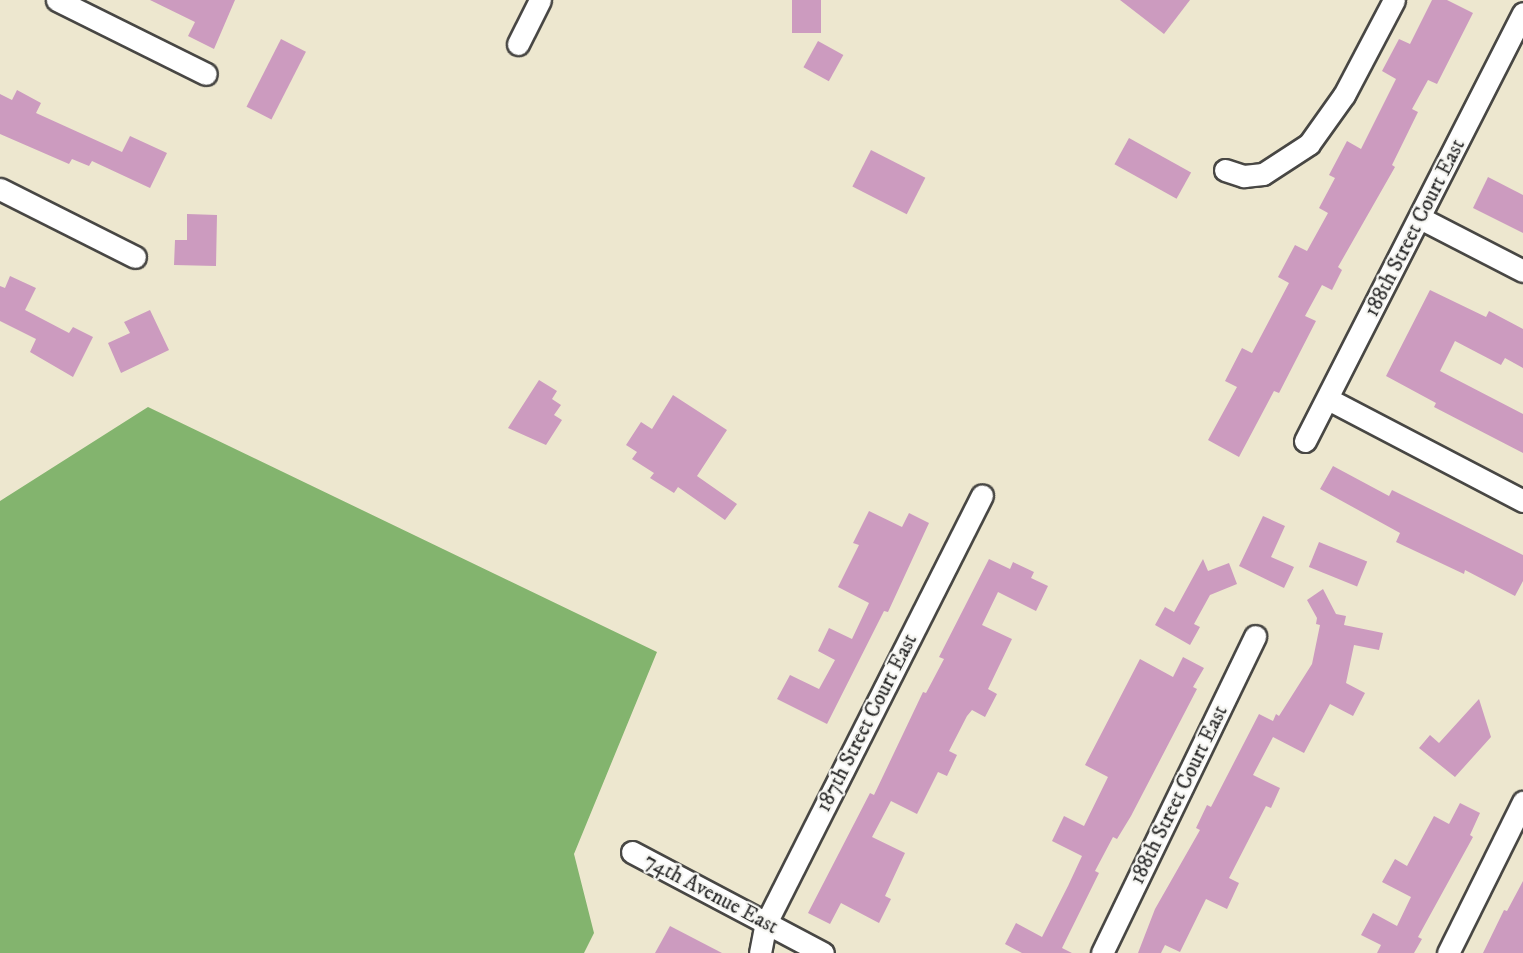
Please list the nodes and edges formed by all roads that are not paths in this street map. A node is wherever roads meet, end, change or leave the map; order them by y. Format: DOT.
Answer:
graph roads {
  1 [pos="57,0"];
  2 [pos="540,0"];
  3 [pos="1394,0"];
  4 [pos="1523,13"];
  5 [pos="518,44"];
  6 [pos="1516,47"];
  7 [pos="206,74"];
  8 [pos="1225,170"];
  9 [pos="0,189"];
  10 [pos="1420,218"];
  11 [pos="135,257"];
  12 [pos="1523,272"];
  13 [pos="1328,399"];
  14 [pos="1305,441"];
  15 [pos="982,496"];
  16 [pos="1523,501"];
  17 [pos="1255,636"];
  18 [pos="1523,802"];
  19 [pos="632,852"];
  20 [pos="766,923"];
  21 [pos="760,953"];
  22 [pos="823,953"];
  23 [pos="1102,953"];
  24 [pos="1448,953"];
  1 -- 7 [label="street"];
  2 -- 5 [label="street"];
  3 -- 8 [label="street"];
  4 -- 6 [label="street, 188th Street Court East"];
  6 -- 10 [label="street, 188th Street Court East"];
  9 -- 11 [label="street"];
  10 -- 12 [label="street"];
  10 -- 13 [label="street, 188th Street Court East"];
  13 -- 14 [label="street, 188th Street Court East"];
  13 -- 16 [label="street"];
  15 -- 20 [label="street, 187th Street Court East"];
  17 -- 23 [label="street, 188th Street Court East"];
  18 -- 24 [label="street"];
  19 -- 20 [label="street, 74th Avenue East"];
  20 -- 21 [label="street, 187th Street Court East"];
  20 -- 22 [label="street, 74th Avenue East"];
}
